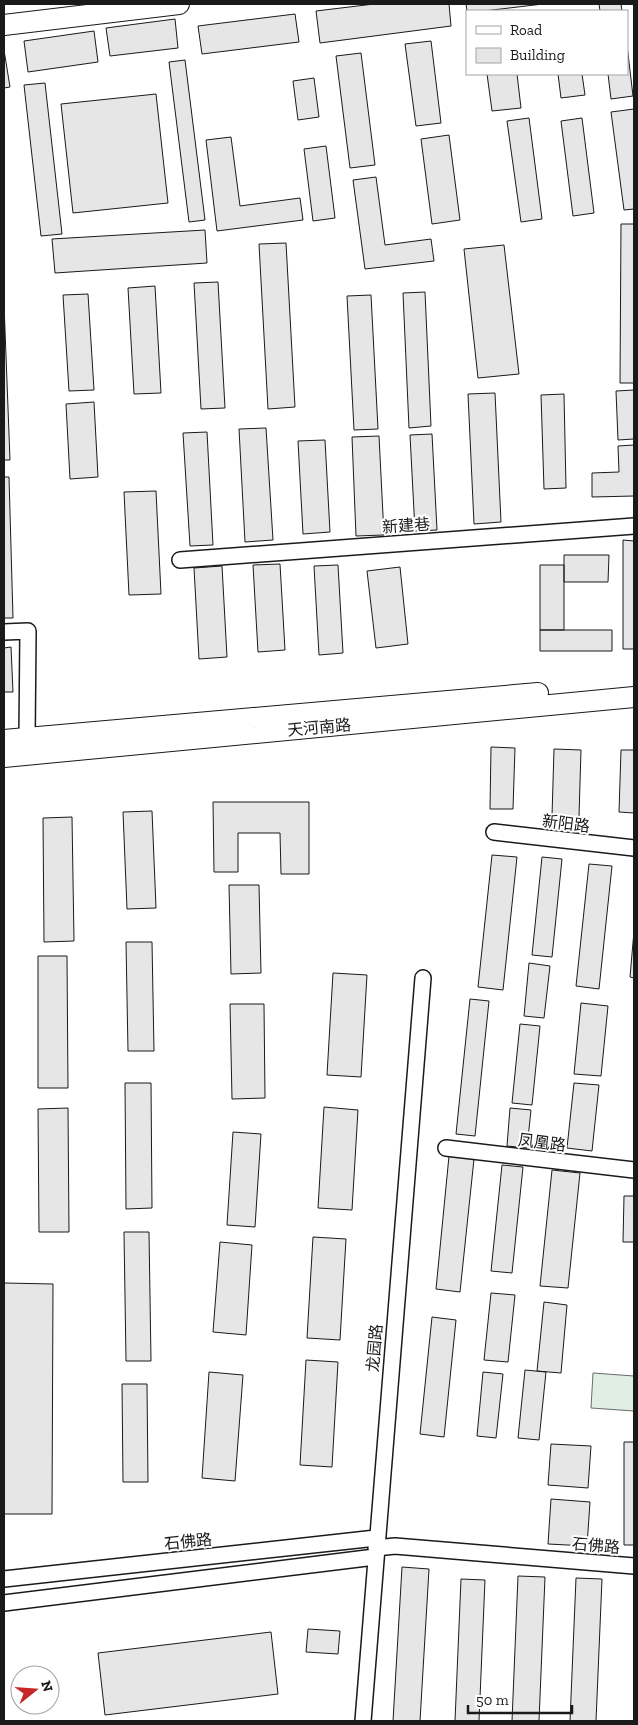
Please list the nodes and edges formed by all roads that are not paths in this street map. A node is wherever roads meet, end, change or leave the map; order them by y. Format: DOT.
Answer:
graph roads {
  1 [pos="179,4"];
  2 [pos="4,25"];
  3 [pos="634,526"];
  4 [pos="180,560"];
  5 [pos="4,632"];
  6 [pos="634,684"];
  7 [pos="634,697"];
  8 [pos="28,738"];
  9 [pos="4,740"];
  10 [pos="4,758"];
  11 [pos="494,832"];
  12 [pos="634,848"];
  13 [pos="423,978"];
  14 [pos="446,1148"];
  15 [pos="634,1170"];
  16 [pos="376,1547"];
  17 [pos="634,1566"];
  18 [pos="4,1579"];
  19 [pos="4,1603"];
  20 [pos="363,1721"];
  1 -- 2 [label="main road"];
  3 -- 4 [label="street, 新建巷"];
  5 -- 8 [label="street"];
  6 -- 8 [label="main road, 天河南路"];
  7 -- 10 [label="main road, 天河南路"];
  8 -- 9 [label="main road, 天河南路"];
  11 -- 12 [label="street, 新阳路"];
  13 -- 16 [label="street, 龙园路"];
  14 -- 15 [label="street, 凤凰路"];
  16 -- 17 [label="street, 石佛路"];
  16 -- 18 [label="street, 石佛路"];
  16 -- 19 [label="street, 石佛路"];
  16 -- 20 [label="street, 龙园路"];
}
